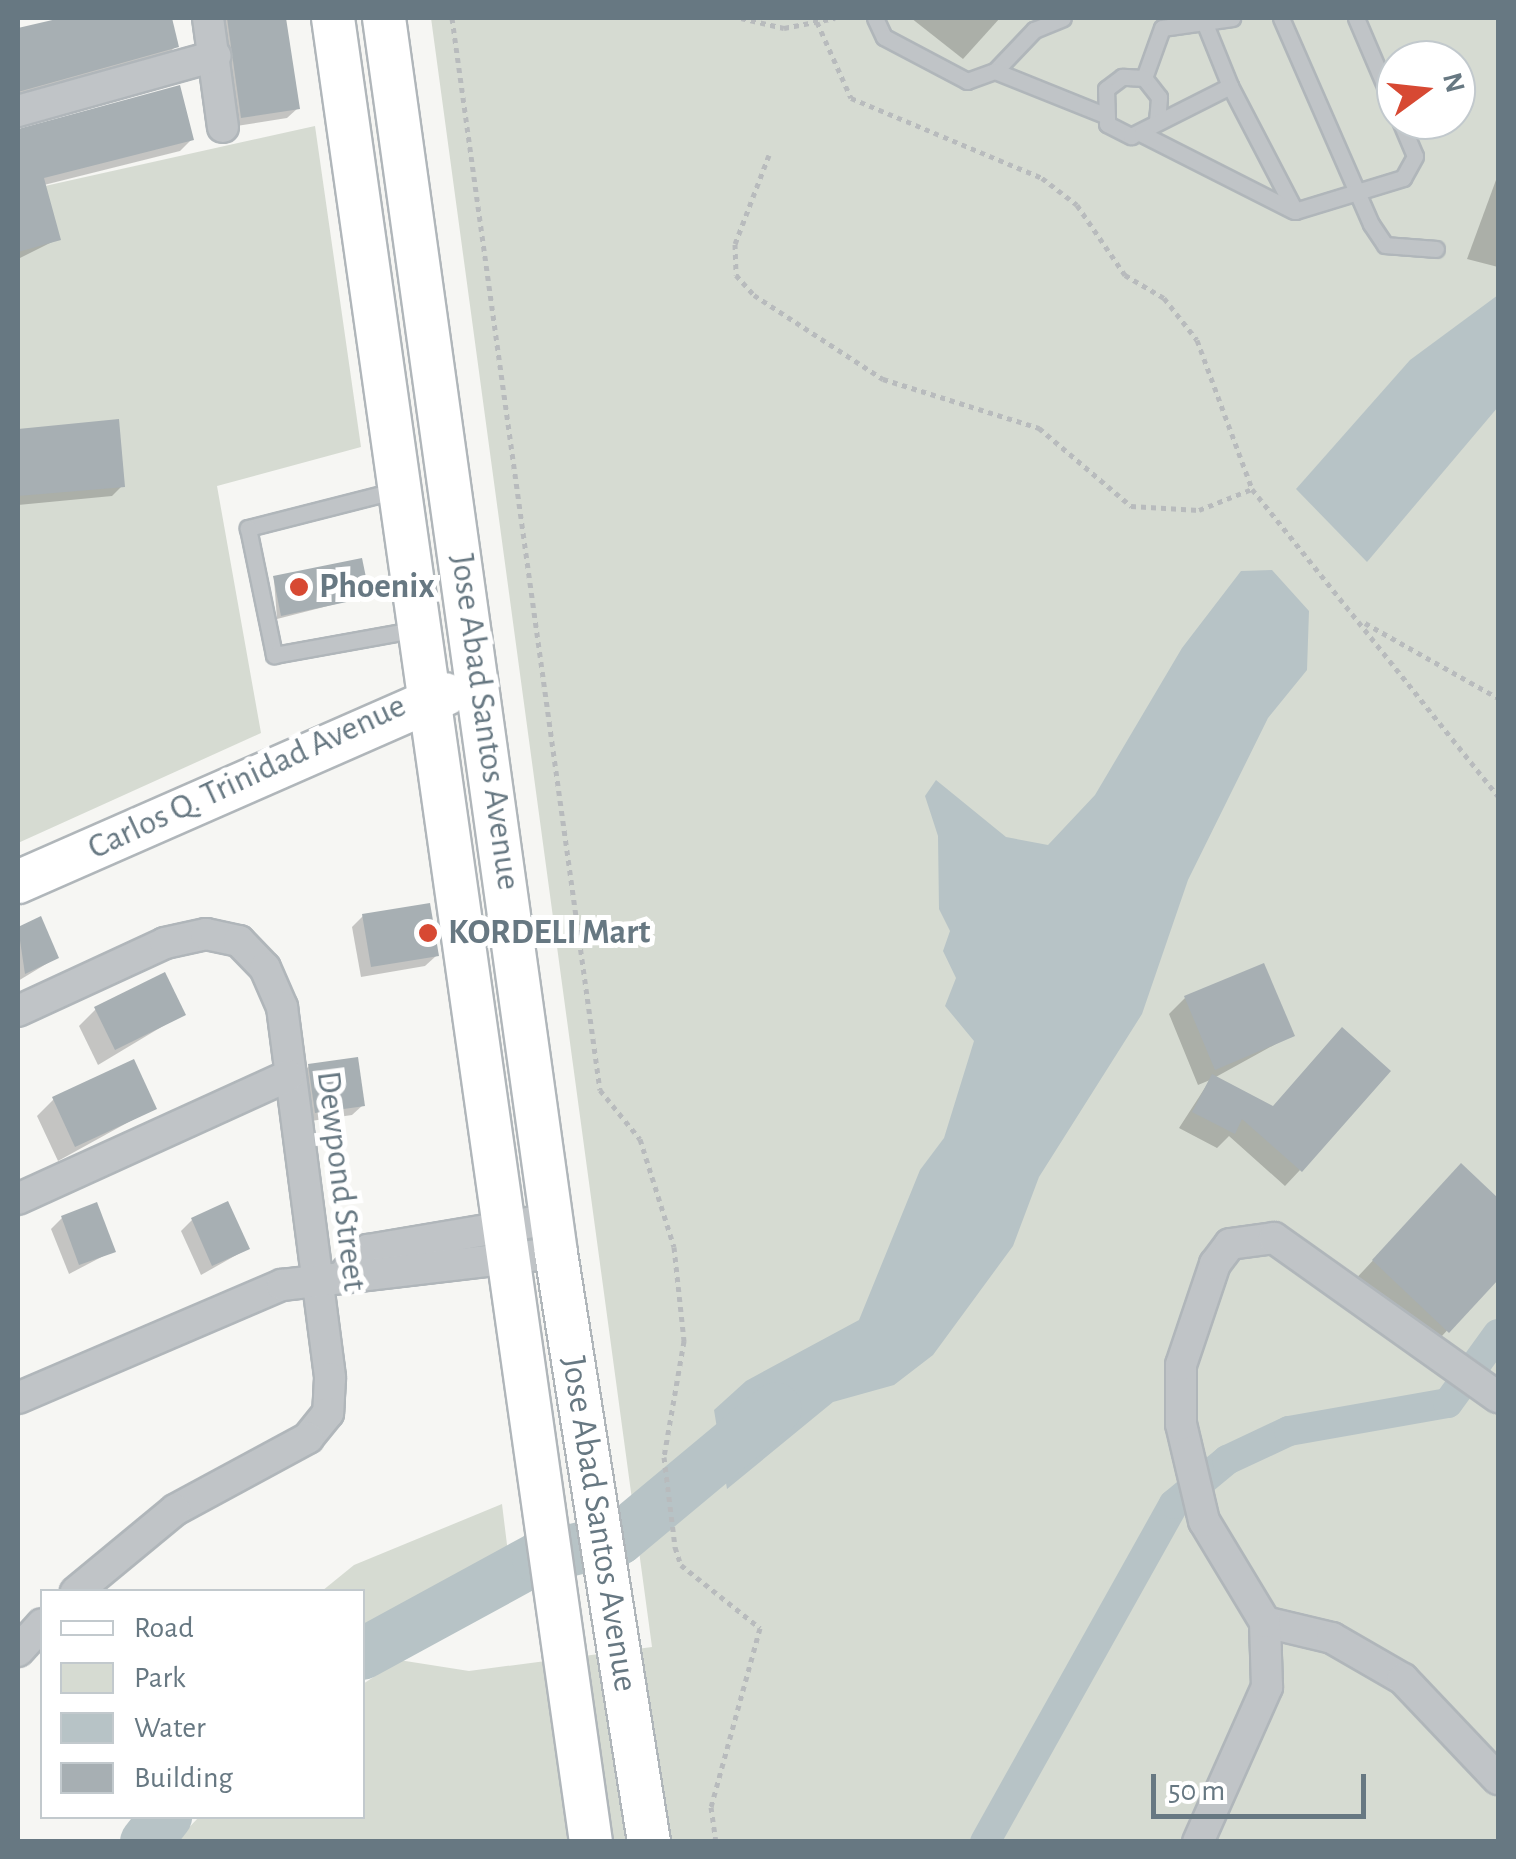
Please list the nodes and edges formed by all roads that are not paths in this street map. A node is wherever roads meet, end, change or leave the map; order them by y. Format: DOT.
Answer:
graph roads {
  1 [pos="208,18"];
  2 [pos="333,18"];
  3 [pos="384,18"];
  4 [pos="875,18"];
  5 [pos="1062,18"];
  6 [pos="1232,18"];
  7 [pos="1281,18"];
  8 [pos="1356,18"];
  9 [pos="1159,23"];
  10 [pos="1205,24"];
  11 [pos="215,56"];
  12 [pos="1376,65"];
  13 [pos="996,71"];
  14 [pos="1144,78"];
  15 [pos="1230,86"];
  16 [pos="18,111"];
  17 [pos="1102,114"];
  18 [pos="1158,120"];
  19 [pos="223,127"];
  20 [pos="1142,134"];
  21 [pos="1408,140"];
  22 [pos="1354,193"];
  23 [pos="1295,211"];
  24 [pos="1436,249"];
  25 [pos="393,491"];
  26 [pos="413,630"];
  27 [pos="481,688"];
  28 [pos="422,697"];
  29 [pos="18,882"];
  30 [pos="18,1011"];
  31 [pos="288,1076"];
  32 [pos="18,1198"];
  33 [pos="554,1236"];
  34 [pos="502,1246"];
  35 [pos="314,1276"];
  36 [pos="1493,1394"];
  37 [pos="18,1398"];
  38 [pos="80,1589"];
  39 [pos="1265,1622"];
  40 [pos="40,1626"];
  41 [pos="18,1650"];
  42 [pos="1498,1779"];
  43 [pos="590,1842"];
  44 [pos="649,1842"];
  45 [pos="1198,1842"];
  1 -- 11 [label="street"];
  2 -- 25 [label="main road, Jose Abad Santos Avenue"];
  3 -- 27 [label="main road, Jose Abad Santos Avenue"];
  4 -- 13 [label="lane"];
  5 -- 13 [label="lane"];
  6 -- 10 [label="lane"];
  7 -- 22 [label="lane"];
  8 -- 12 [label="lane"];
  9 -- 10 [label="lane"];
  9 -- 14 [label="lane"];
  10 -- 15 [label="lane"];
  11 -- 16 [label="street"];
  11 -- 19 [label="street"];
  13 -- 17 [label="lane"];
  14 -- 17 [label="lane"];
  14 -- 18 [label="lane"];
  15 -- 18 [label="lane"];
  15 -- 23 [label="lane"];
  17 -- 20 [label="lane"];
  18 -- 20 [label="lane"];
  20 -- 23 [label="lane"];
  21 -- 22 [label="lane"];
  22 -- 23 [label="lane"];
  22 -- 24 [label="lane"];
  25 -- 26 [label="main road, Jose Abad Santos Avenue"];
  25 -- 26 [label="lane"];
  26 -- 28 [label="main road, Jose Abad Santos Avenue"];
  27 -- 28 [label="main road, Carlos Q. Trinidad Avenue"];
  27 -- 33 [label="main road, Jose Abad Santos Avenue"];
  28 -- 29 [label="main road, Carlos Q. Trinidad Avenue"];
  28 -- 34 [label="main road, Jose Abad Santos Avenue"];
  30 -- 31 [label="street, Dewpond Street"];
  31 -- 32 [label="street"];
  31 -- 35 [label="street, Dewpond Street"];
  33 -- 34 [label="street"];
  33 -- 44 [label="main road, Jose Abad Santos Avenue"];
  34 -- 35 [label="street"];
  34 -- 43 [label="main road, Jose Abad Santos Avenue"];
  35 -- 37 [label="street"];
  35 -- 38 [label="street, Dewpond Street"];
  36 -- 39 [label="street"];
  39 -- 42 [label="street"];
  39 -- 45 [label="street"];
  40 -- 41 [label="street"];
}
